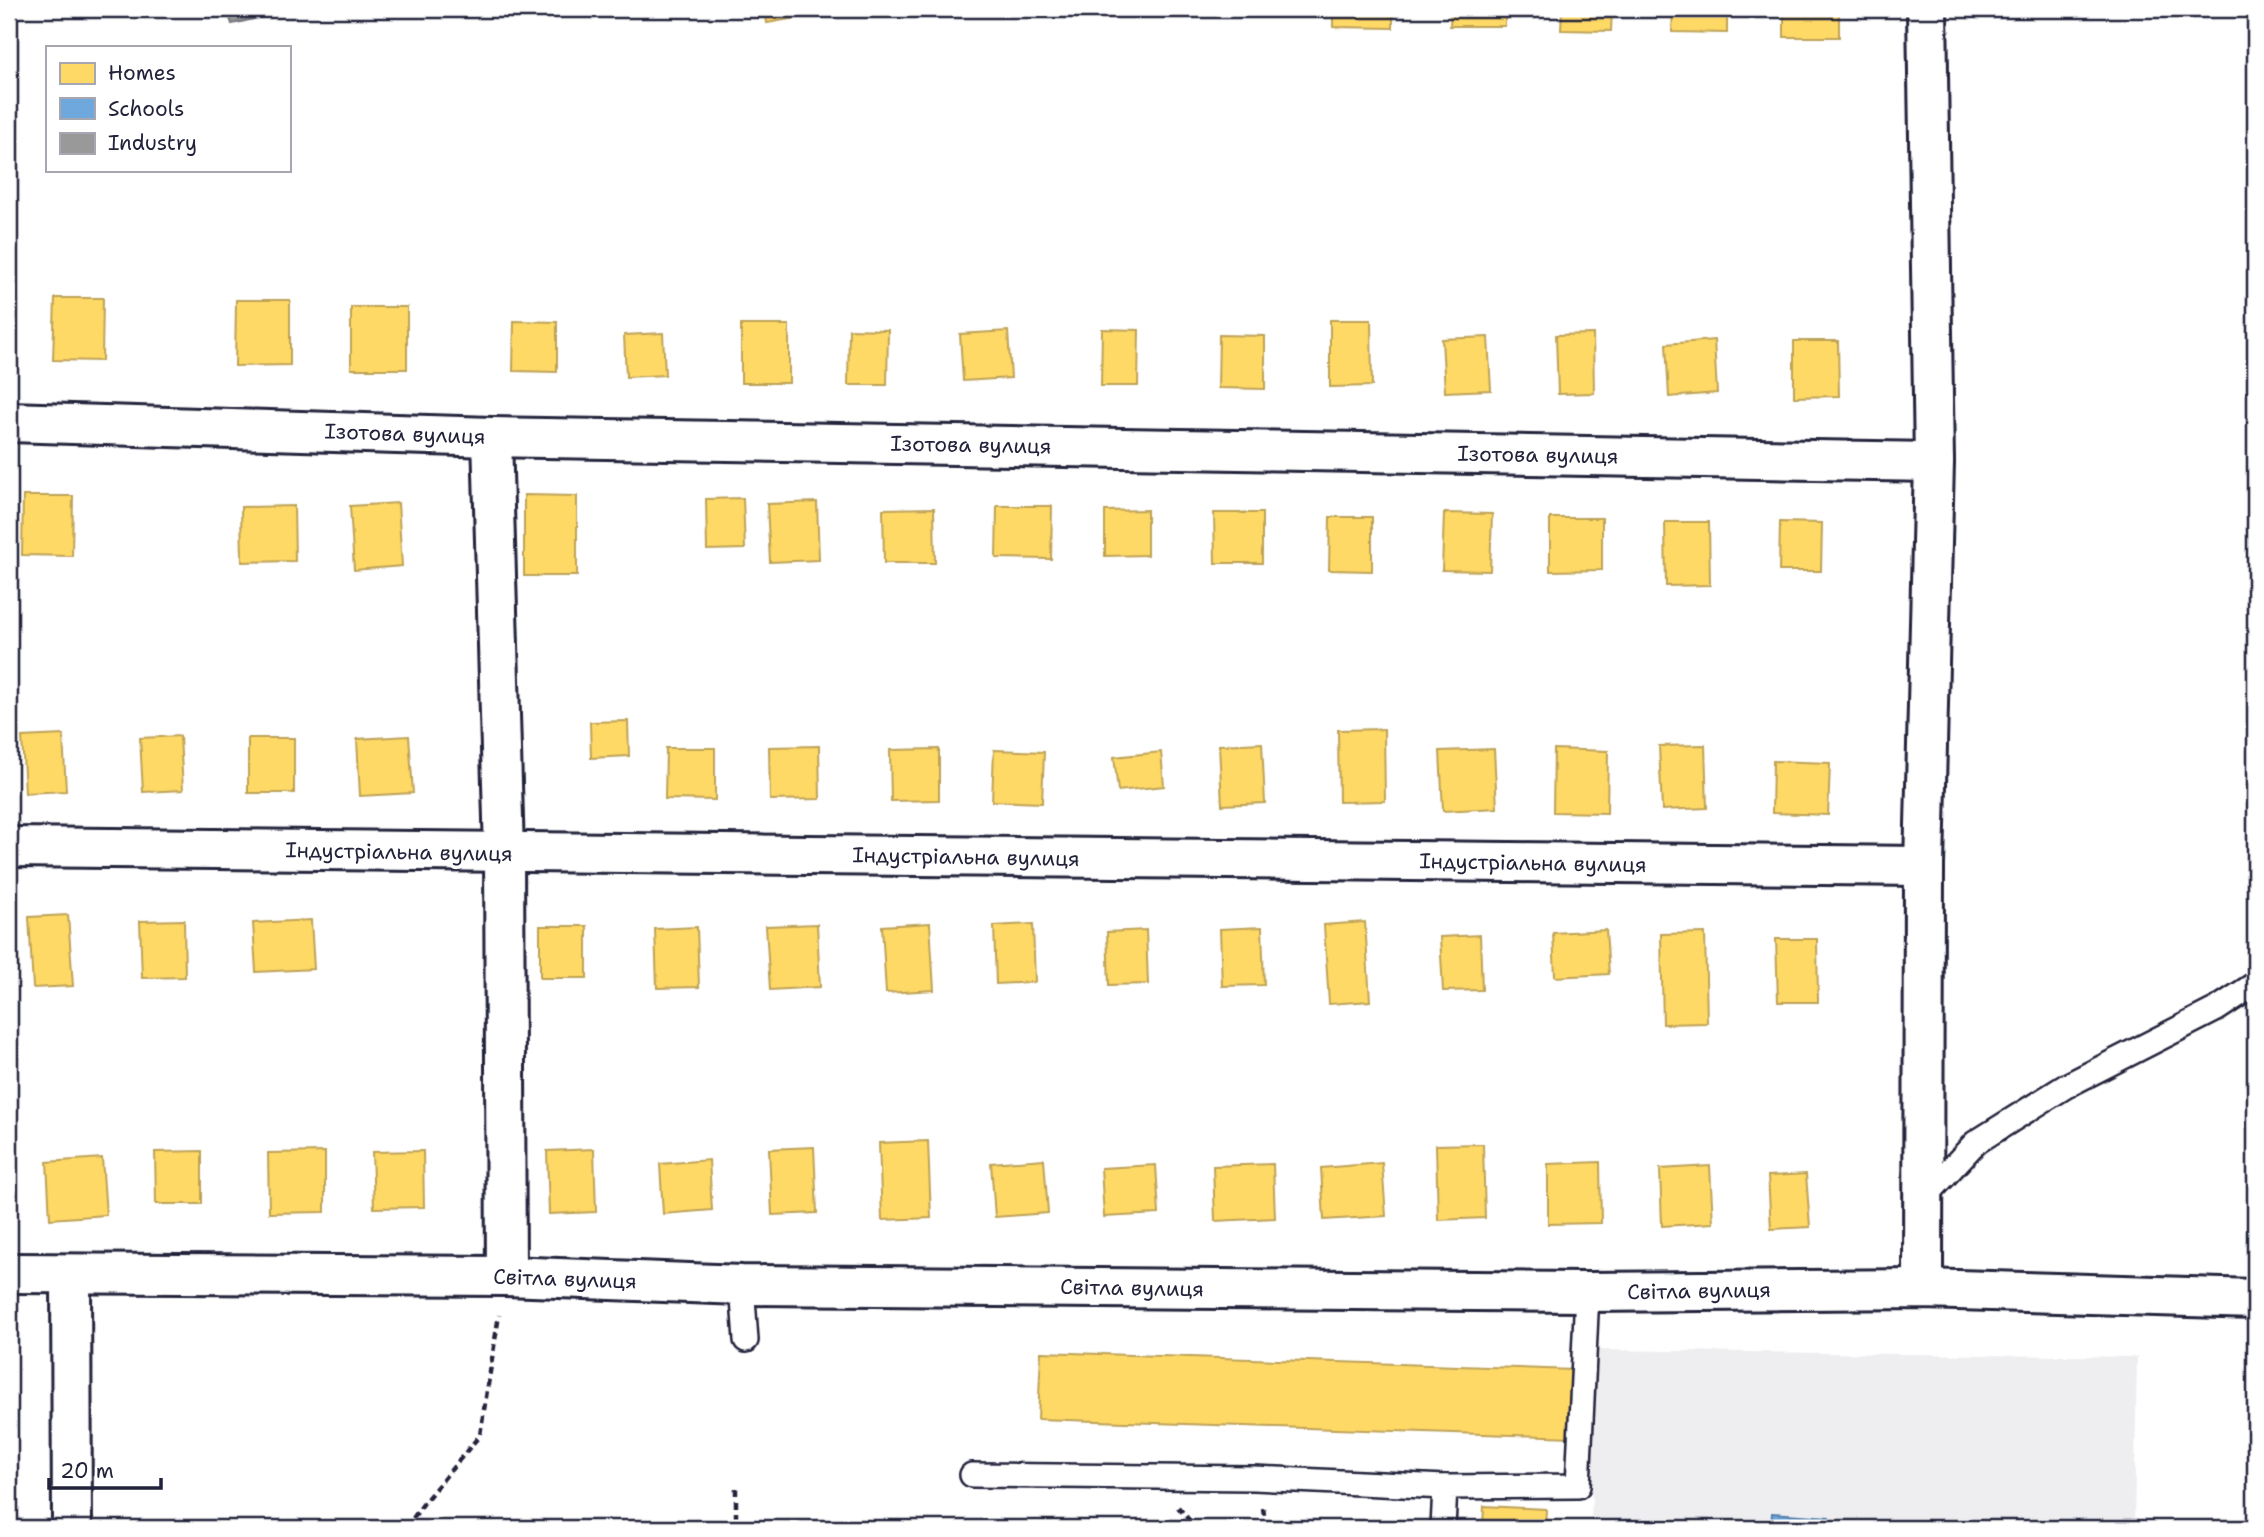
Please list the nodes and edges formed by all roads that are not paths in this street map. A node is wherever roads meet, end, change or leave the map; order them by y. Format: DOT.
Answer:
graph roads {
  1 [pos="1927,9"];
  2 [pos="9,422"];
  3 [pos="492,437"];
  4 [pos="1934,462"];
  5 [pos="9,847"];
  6 [pos="504,853"];
  7 [pos="1924,866"];
  8 [pos="2255,984"];
  9 [pos="1924,1198"];
  10 [pos="9,1273"];
  11 [pos="71,1274"];
  12 [pos="506,1276"];
  13 [pos="742,1285"];
  14 [pos="1923,1289"];
  15 [pos="1587,1292"];
  16 [pos="2255,1299"];
  17 [pos="746,1340"];
  18 [pos="972,1475"];
  19 [pos="1444,1487"];
  20 [pos="72,1528"];
  21 [pos="1443,1528"];
  1 -- 4 [label="street"];
  2 -- 3 [label="street, Ізотова вулиця"];
  3 -- 4 [label="street, Ізотова вулиця"];
  3 -- 6 [label="street"];
  4 -- 7 [label="street"];
  5 -- 6 [label="street, Індустріальна вулиця"];
  6 -- 7 [label="street, Індустріальна вулиця"];
  6 -- 12 [label="street"];
  7 -- 9 [label="street"];
  8 -- 9 [label="lane"];
  9 -- 14 [label="street"];
  10 -- 11 [label="street, Світла вулиця"];
  11 -- 12 [label="street, Світла вулиця"];
  11 -- 20 [label="street"];
  12 -- 13 [label="street, Світла вулиця"];
  13 -- 15 [label="street, Світла вулиця"];
  13 -- 17 [label="lane"];
  14 -- 15 [label="street, Світла вулиця"];
  14 -- 16 [label="street, Світла вулиця"];
  15 -- 19 [label="lane"];
  18 -- 19 [label="lane"];
  19 -- 21 [label="lane"];
}
